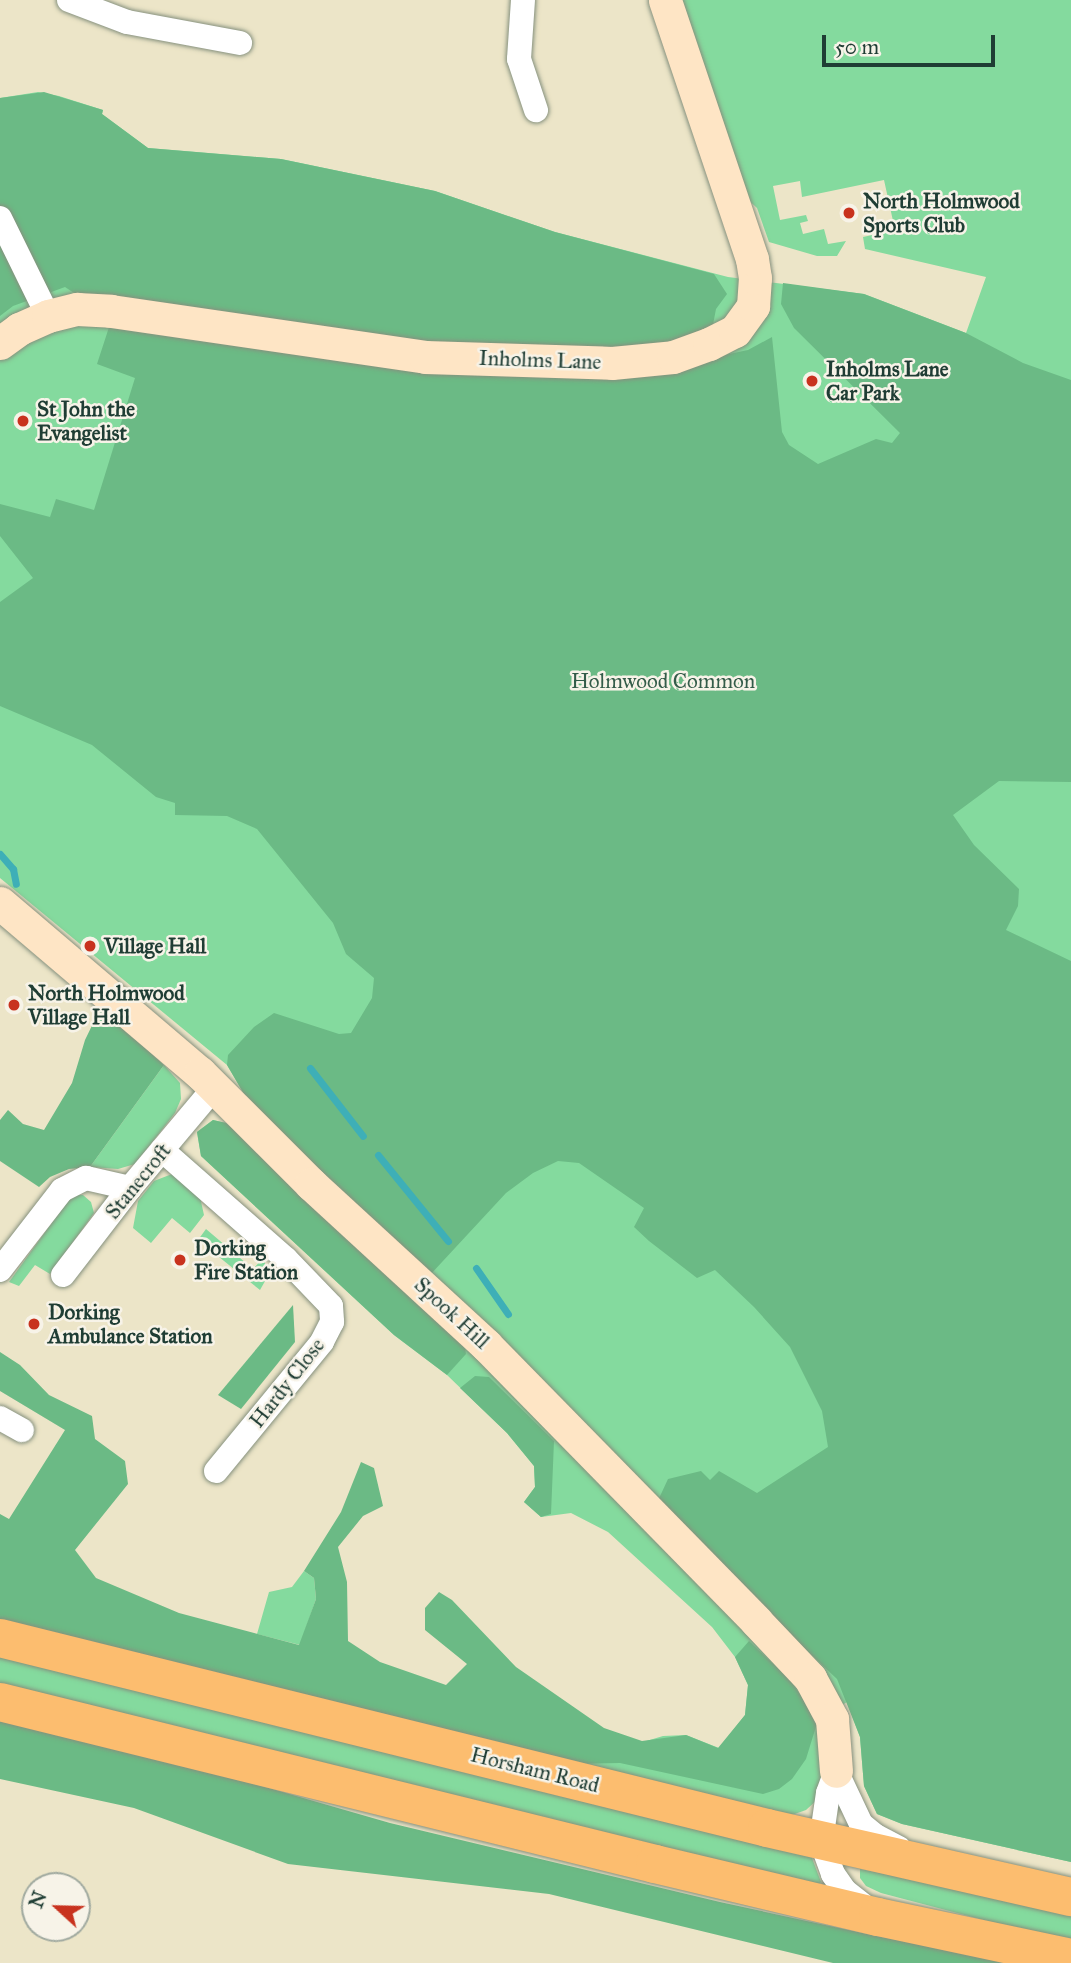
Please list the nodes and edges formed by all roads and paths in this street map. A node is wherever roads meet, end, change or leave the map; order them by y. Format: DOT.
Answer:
graph roads {
  1 [pos="69,0"];
  2 [pos="523,0"];
  3 [pos="665,0"];
  4 [pos="240,43"];
  5 [pos="536,110"];
  6 [pos="0,218"];
  7 [pos="48,316"];
  8 [pos="0,343"];
  9 [pos="0,902"];
  10 [pos="214,1088"];
  11 [pos="162,1150"];
  12 [pos="130,1188"];
  13 [pos="0,1269"];
  14 [pos="62,1275"];
  15 [pos="0,1418"];
  16 [pos="22,1430"];
  17 [pos="216,1471"];
  18 [pos="0,1638"];
  19 [pos="0,1702"];
  20 [pos="836,1771"];
  21 [pos="821,1841"];
  22 [pos="936,1867"];
  23 [pos="1071,1897"];
  24 [pos="878,1917"];
  25 [pos="1071,1958"];
  1 -- 4 [label="street"];
  2 -- 5 [label="street"];
  3 -- 7 [label="street, Inholms Lane"];
  6 -- 7 [label="street"];
  7 -- 8 [label="street, Inholms Lane"];
  9 -- 10 [label="street, Spook Hill"];
  10 -- 11 [label="street, Stanecroft"];
  10 -- 20 [label="street, Spook Hill"];
  11 -- 12 [label="street, Stanecroft"];
  11 -- 17 [label="street, Hardy Close"];
  12 -- 13 [label="street"];
  12 -- 14 [label="street, Stanecroft"];
  15 -- 16 [label="street"];
  18 -- 21 [label="highway, Horsham Road"];
  19 -- 24 [label="highway"];
  20 -- 21 [label="street, Spook Hill"];
  20 -- 22 [label="street, Spook Hill"];
  21 -- 22 [label="highway, Horsham Road"];
  21 -- 24 [label="street, Spook Hill"];
  22 -- 23 [label="highway, Horsham Road"];
  24 -- 25 [label="highway"];
}
